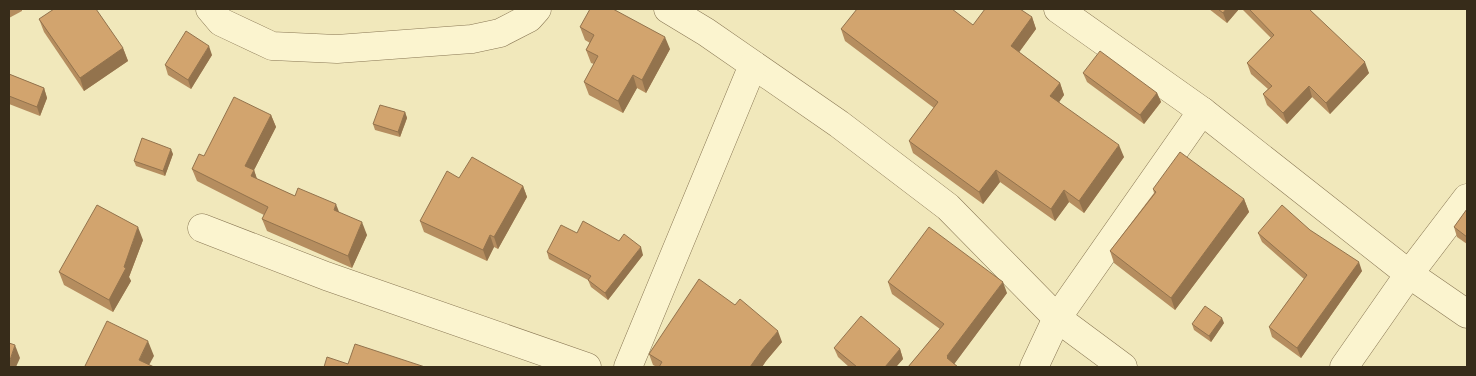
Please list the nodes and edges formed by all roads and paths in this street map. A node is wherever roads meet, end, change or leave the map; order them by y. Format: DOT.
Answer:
graph roads {
  1 [pos="210,9"];
  2 [pos="537,9"];
  3 [pos="668,9"];
  4 [pos="1058,9"];
  5 [pos="753,65"];
  6 [pos="1202,111"];
  7 [pos="1467,198"];
  8 [pos="202,228"];
  9 [pos="1409,274"];
  10 [pos="1467,314"];
  11 [pos="1057,318"];
  12 [pos="587,367"];
  13 [pos="628,367"];
  14 [pos="1034,367"];
  15 [pos="1123,367"];
  16 [pos="1344,367"];
  1 -- 2 [label="street"];
  3 -- 5 [label="street"];
  4 -- 6 [label="street"];
  5 -- 11 [label="street"];
  5 -- 13 [label="street"];
  6 -- 9 [label="street"];
  6 -- 11 [label="street"];
  7 -- 9 [label="street"];
  8 -- 12 [label="street"];
  9 -- 10 [label="street"];
  9 -- 16 [label="street"];
  11 -- 14 [label="street"];
  11 -- 15 [label="street"];
}
